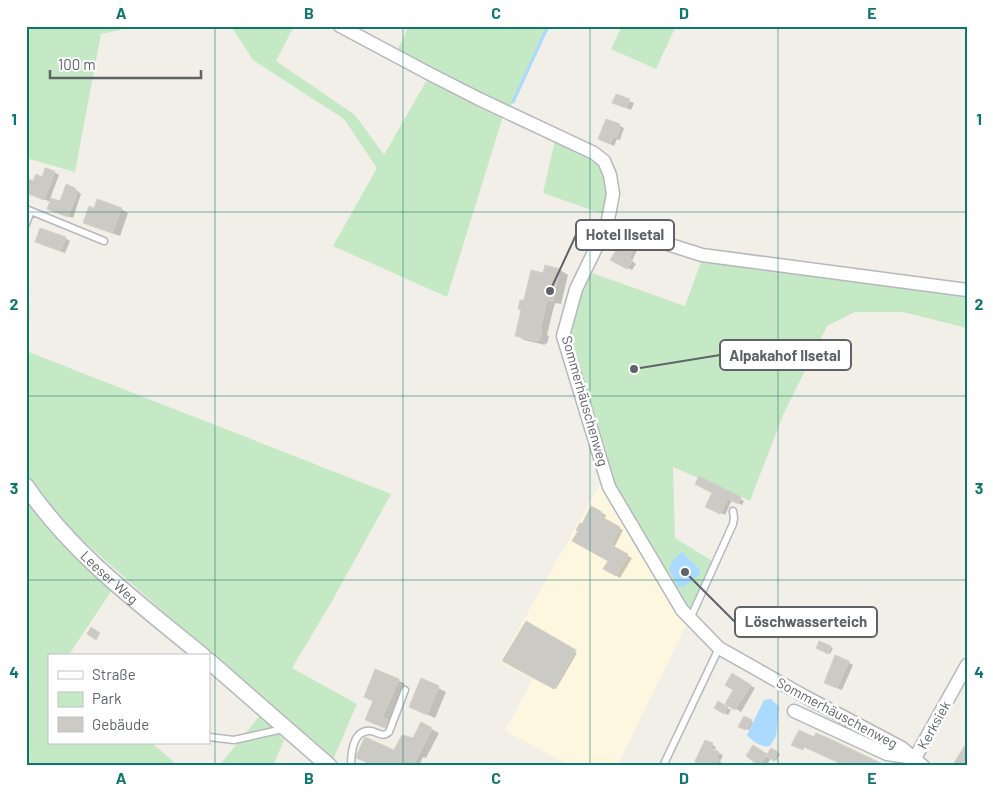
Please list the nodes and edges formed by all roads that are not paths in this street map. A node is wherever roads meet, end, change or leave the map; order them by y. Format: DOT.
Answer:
graph roads {
  1 [pos="340,26"];
  2 [pos="29,210"];
  3 [pos="26,224"];
  4 [pos="607,225"];
  5 [pos="104,240"];
  6 [pos="967,290"];
  7 [pos="26,486"];
  8 [pos="732,511"];
  9 [pos="690,618"];
  10 [pos="719,648"];
  11 [pos="201,654"];
  12 [pos="210,662"];
  13 [pos="967,665"];
  14 [pos="405,690"];
  15 [pos="794,711"];
  16 [pos="287,728"];
  17 [pos="210,737"];
  18 [pos="919,762"];
  19 [pos="329,766"];
  20 [pos="351,766"];
  21 [pos="663,766"];
  1 -- 4 [label="street, Sommerhäuschenweg"];
  2 -- 3 [label="lane"];
  2 -- 5 [label="lane"];
  4 -- 6 [label="street"];
  4 -- 9 [label="street, Sommerhäuschenweg"];
  7 -- 11 [label="street, Leeser Weg"];
  8 -- 9 [label="lane"];
  9 -- 10 [label="street, Sommerhäuschenweg"];
  10 -- 18 [label="street, Sommerhäuschenweg"];
  10 -- 21 [label="lane"];
  12 -- 16 [label="street"];
  13 -- 18 [label="street, Kerksiek"];
  14 -- 20 [label="lane"];
  15 -- 18 [label="street"];
  16 -- 17 [label="lane"];
  16 -- 19 [label="street"];
}
